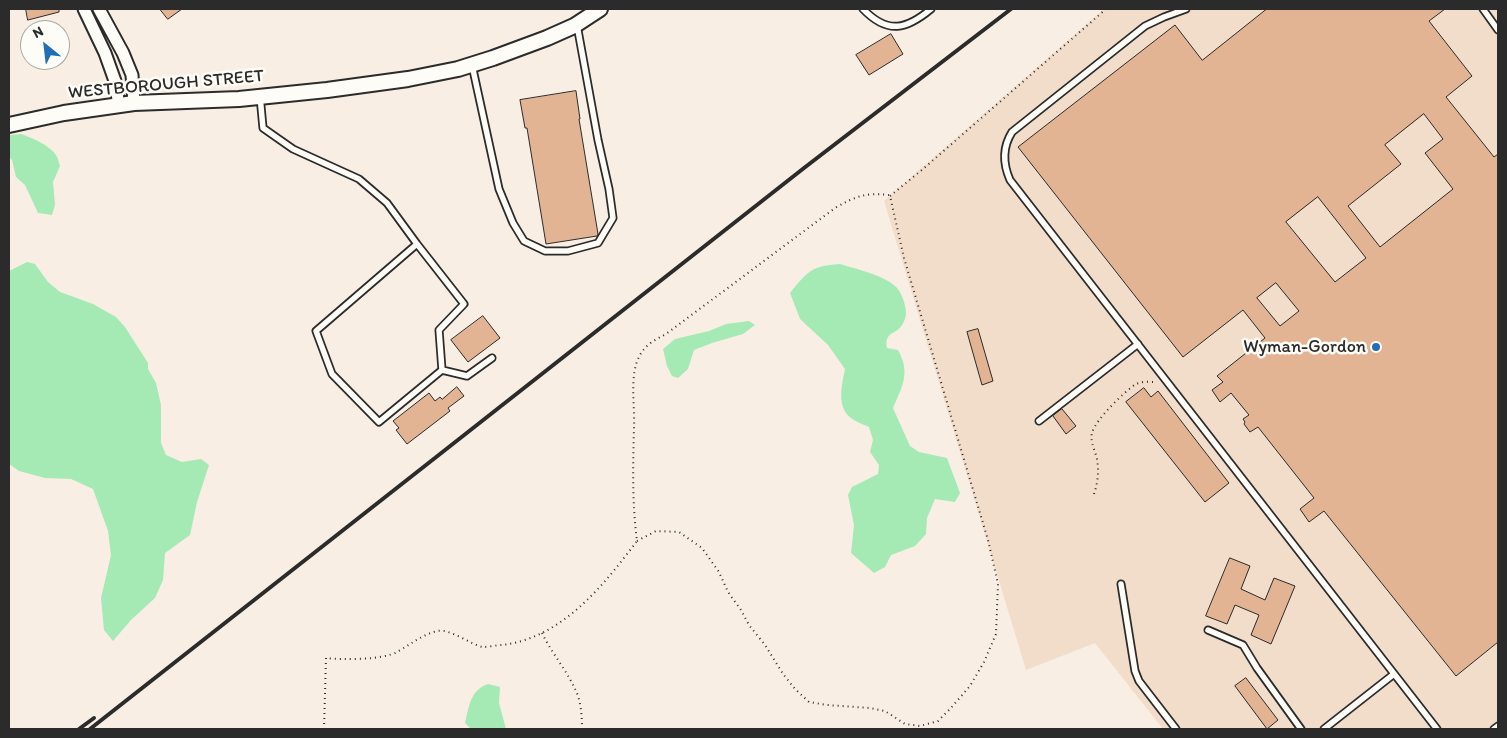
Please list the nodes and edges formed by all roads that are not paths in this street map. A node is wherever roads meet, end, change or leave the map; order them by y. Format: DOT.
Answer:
graph roads {
  1 [pos="84,9"];
  2 [pos="99,9"];
  3 [pos="600,9"];
  4 [pos="863,9"];
  5 [pos="931,9"];
  6 [pos="1186,9"];
  7 [pos="1483,9"];
  8 [pos="577,24"];
  9 [pos="1498,30"];
  10 [pos="472,65"];
  11 [pos="260,96"];
  12 [pos="134,103"];
  13 [pos="119,106"];
  14 [pos="9,126"];
  15 [pos="417,244"];
  16 [pos="1138,344"];
  17 [pos="492,358"];
  18 [pos="442,370"];
  19 [pos="1039,421"];
  20 [pos="1121,584"];
  21 [pos="1208,630"];
  22 [pos="1394,674"];
  23 [pos="1498,726"];
  24 [pos="1176,729"];
  25 [pos="1301,729"];
  26 [pos="1324,729"];
  27 [pos="1437,729"];
  28 [pos="1494,729"];
  1 -- 13 [label="street"];
  2 -- 12 [label="street"];
  3 -- 8 [label="street, WESTBOROUGH STREET"];
  4 -- 5 [label="lane"];
  6 -- 16 [label="lane"];
  7 -- 9 [label="lane"];
  8 -- 10 [label="street, WESTBOROUGH STREET"];
  8 -- 10 [label="lane"];
  10 -- 11 [label="street, WESTBOROUGH STREET"];
  11 -- 12 [label="street, WESTBOROUGH STREET"];
  11 -- 15 [label="lane"];
  12 -- 13 [label="street, WESTBOROUGH STREET"];
  13 -- 14 [label="street, WESTBOROUGH STREET"];
  15 -- 18 [label="lane"];
  15 -- 18 [label="lane"];
  16 -- 19 [label="lane"];
  16 -- 22 [label="lane"];
  17 -- 18 [label="lane"];
  20 -- 24 [label="lane"];
  21 -- 25 [label="lane"];
  22 -- 26 [label="lane"];
  22 -- 27 [label="lane"];
  23 -- 28 [label="lane"];
}
